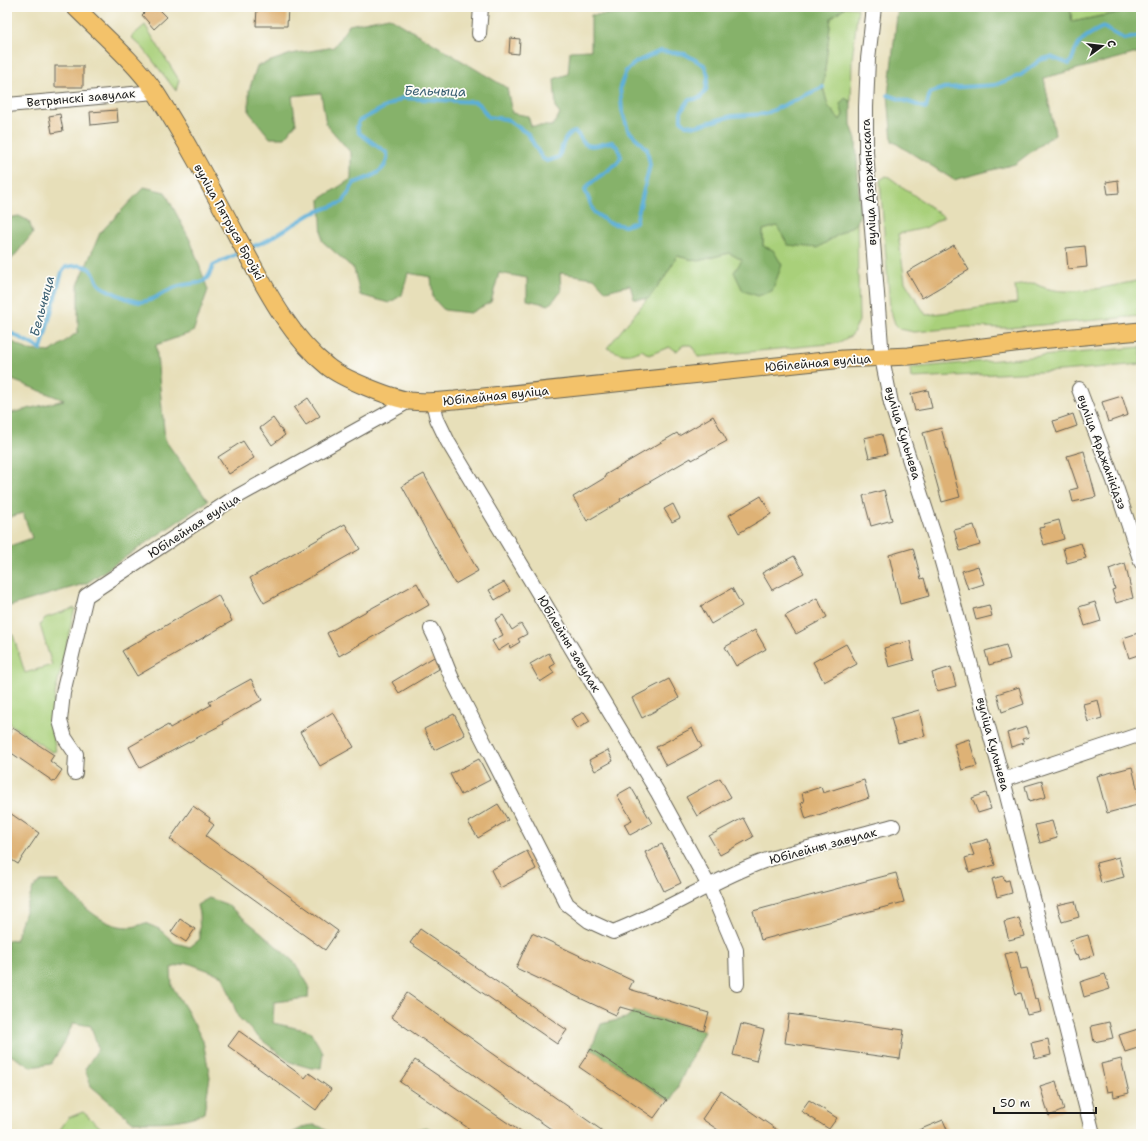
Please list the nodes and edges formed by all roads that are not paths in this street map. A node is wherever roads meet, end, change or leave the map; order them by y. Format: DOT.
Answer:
graph roads {
  1 [pos="76,7"];
  2 [pos="481,7"];
  3 [pos="874,7"];
  4 [pos="479,34"];
  5 [pos="155,92"];
  6 [pos="7,105"];
  7 [pos="1141,331"];
  8 [pos="882,358"];
  9 [pos="1079,388"];
  10 [pos="409,401"];
  11 [pos="433,402"];
  12 [pos="1141,562"];
  13 [pos="431,630"];
  14 [pos="1141,734"];
  15 [pos="75,773"];
  16 [pos="1003,780"];
  17 [pos="893,826"];
  18 [pos="709,886"];
  19 [pos="737,984"];
  20 [pos="1093,1134"];
  1 -- 5 [label="main road, вуліца Пятруся Броўкі"];
  2 -- 4 [label="street"];
  3 -- 8 [label="street, вуліца Дзяржынскага"];
  5 -- 6 [label="street, Ветрынскі завулак"];
  5 -- 10 [label="main road, вуліца Пятруся Броўкі"];
  7 -- 8 [label="main road, Юбілейная вуліца"];
  8 -- 11 [label="main road, Юбілейная вуліца"];
  8 -- 16 [label="street, вуліца Кульнева"];
  9 -- 12 [label="street, вуліца Арджанікідзэ"];
  10 -- 11 [label="main road, Юбілейная вуліца"];
  10 -- 15 [label="street, Юбілейная вуліца"];
  11 -- 18 [label="street, Юбілейны завулак"];
  13 -- 18 [label="street, Юбілейны завулак"];
  14 -- 16 [label="street"];
  16 -- 20 [label="street, вуліца Кульнева"];
  17 -- 18 [label="street, Юбілейны завулак"];
  18 -- 19 [label="street, Юбілейны завулак"];
}
